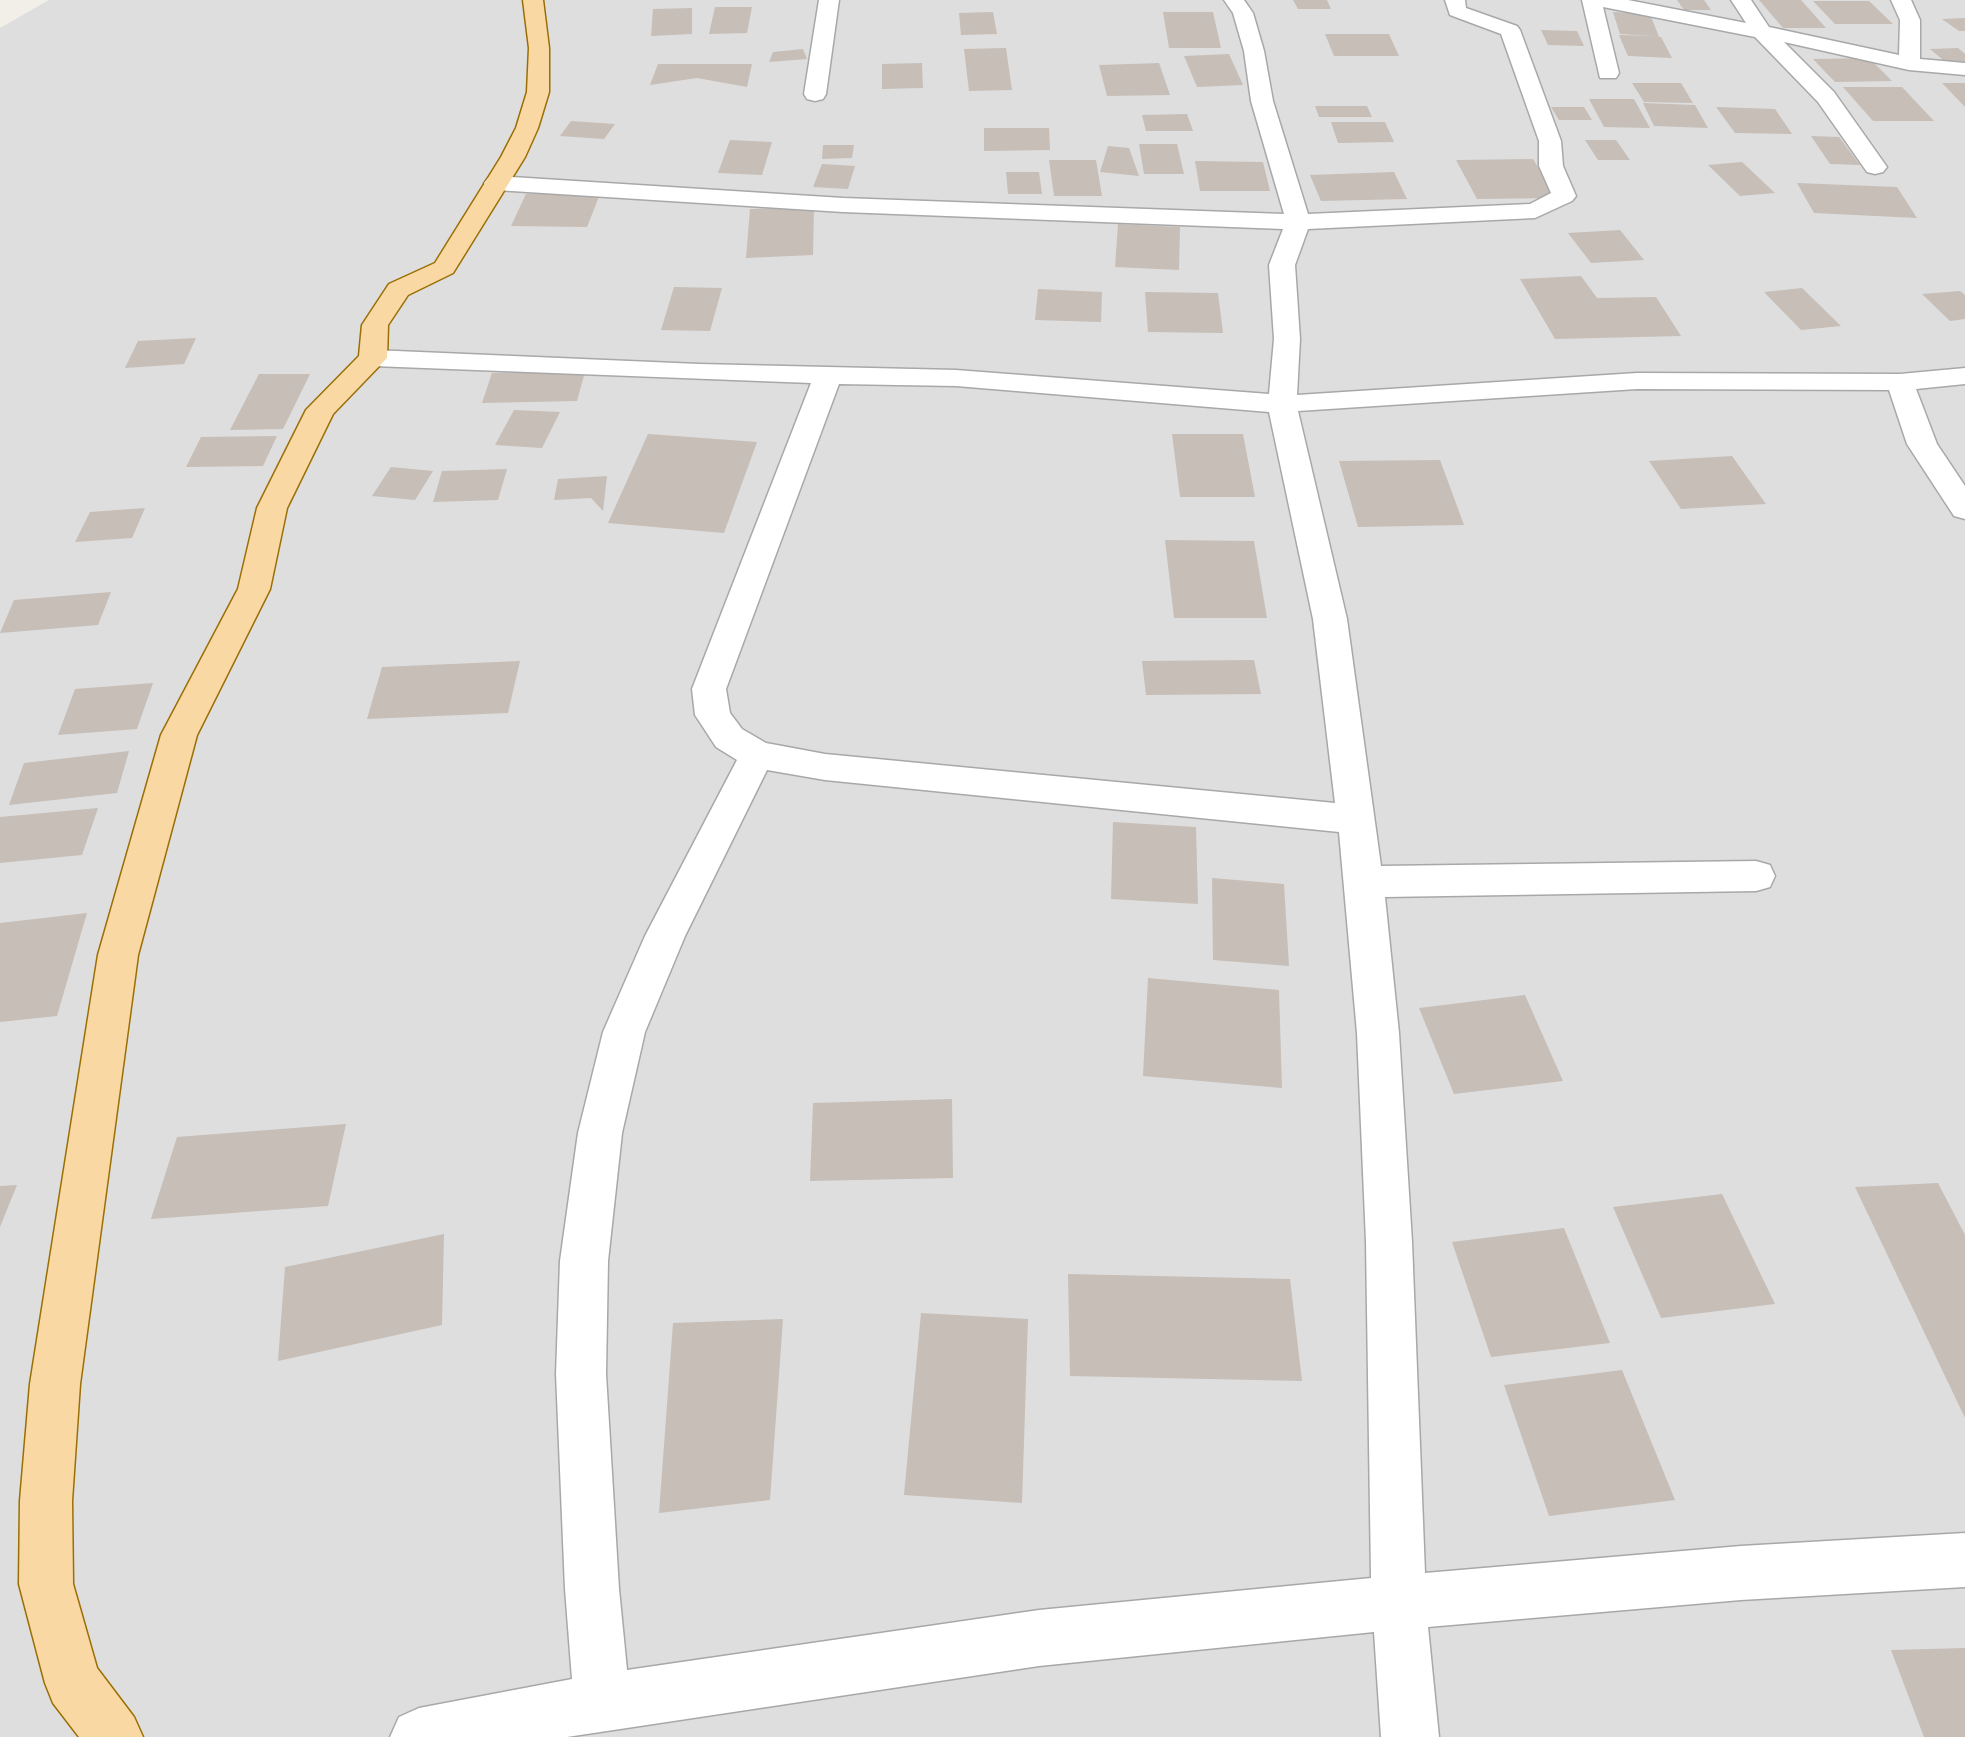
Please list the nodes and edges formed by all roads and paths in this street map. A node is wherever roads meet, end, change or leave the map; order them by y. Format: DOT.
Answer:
graph roads {
  1 [pos="533,0"];
  2 [pos="829,0"];
  3 [pos="1234,0"];
  4 [pos="1455,0"];
  5 [pos="1595,0"];
  6 [pos="1741,0"];
  7 [pos="1901,0"];
  8 [pos="1763,33"];
  9 [pos="1909,64"];
  10 [pos="1965,69"];
  11 [pos="1608,73"];
  12 [pos="815,94"];
  13 [pos="1875,167"];
  14 [pos="496,183"];
  15 [pos="1298,222"];
  16 [pos="373,358"];
  17 [pos="828,375"];
  18 [pos="1965,376"];
  19 [pos="1900,382"];
  20 [pos="1282,404"];
  21 [pos="1965,509"];
  22 [pos="757,755"];
  23 [pos="1355,819"];
  24 [pos="1756,876"];
  25 [pos="1364,882"];
  26 [pos="1965,1560"];
  27 [pos="1399,1602"];
  28 [pos="602,1702"];
  29 [pos="114,1737"];
  30 [pos="419,1737"];
  31 [pos="1410,1737"];
  1 -- 14 [label="main road"];
  2 -- 12 [label="street"];
  3 -- 15 [label="street"];
  4 -- 15 [label="street"];
  5 -- 8 [label="street"];
  5 -- 11 [label="street"];
  6 -- 8 [label="street"];
  7 -- 9 [label="street"];
  8 -- 9 [label="street"];
  8 -- 13 [label="street"];
  9 -- 10 [label="street"];
  14 -- 15 [label="street"];
  14 -- 16 [label="main road"];
  15 -- 20 [label="street"];
  16 -- 17 [label="street"];
  16 -- 29 [label="main road"];
  17 -- 20 [label="street"];
  17 -- 22 [label="street"];
  18 -- 19 [label="street"];
  19 -- 20 [label="street"];
  19 -- 21 [label="street"];
  20 -- 23 [label="street"];
  22 -- 23 [label="street"];
  22 -- 28 [label="street"];
  23 -- 25 [label="street"];
  24 -- 25 [label="street"];
  25 -- 27 [label="street"];
  26 -- 27 [label="street"];
  27 -- 28 [label="street"];
  27 -- 31 [label="street"];
  28 -- 30 [label="street"];
}
